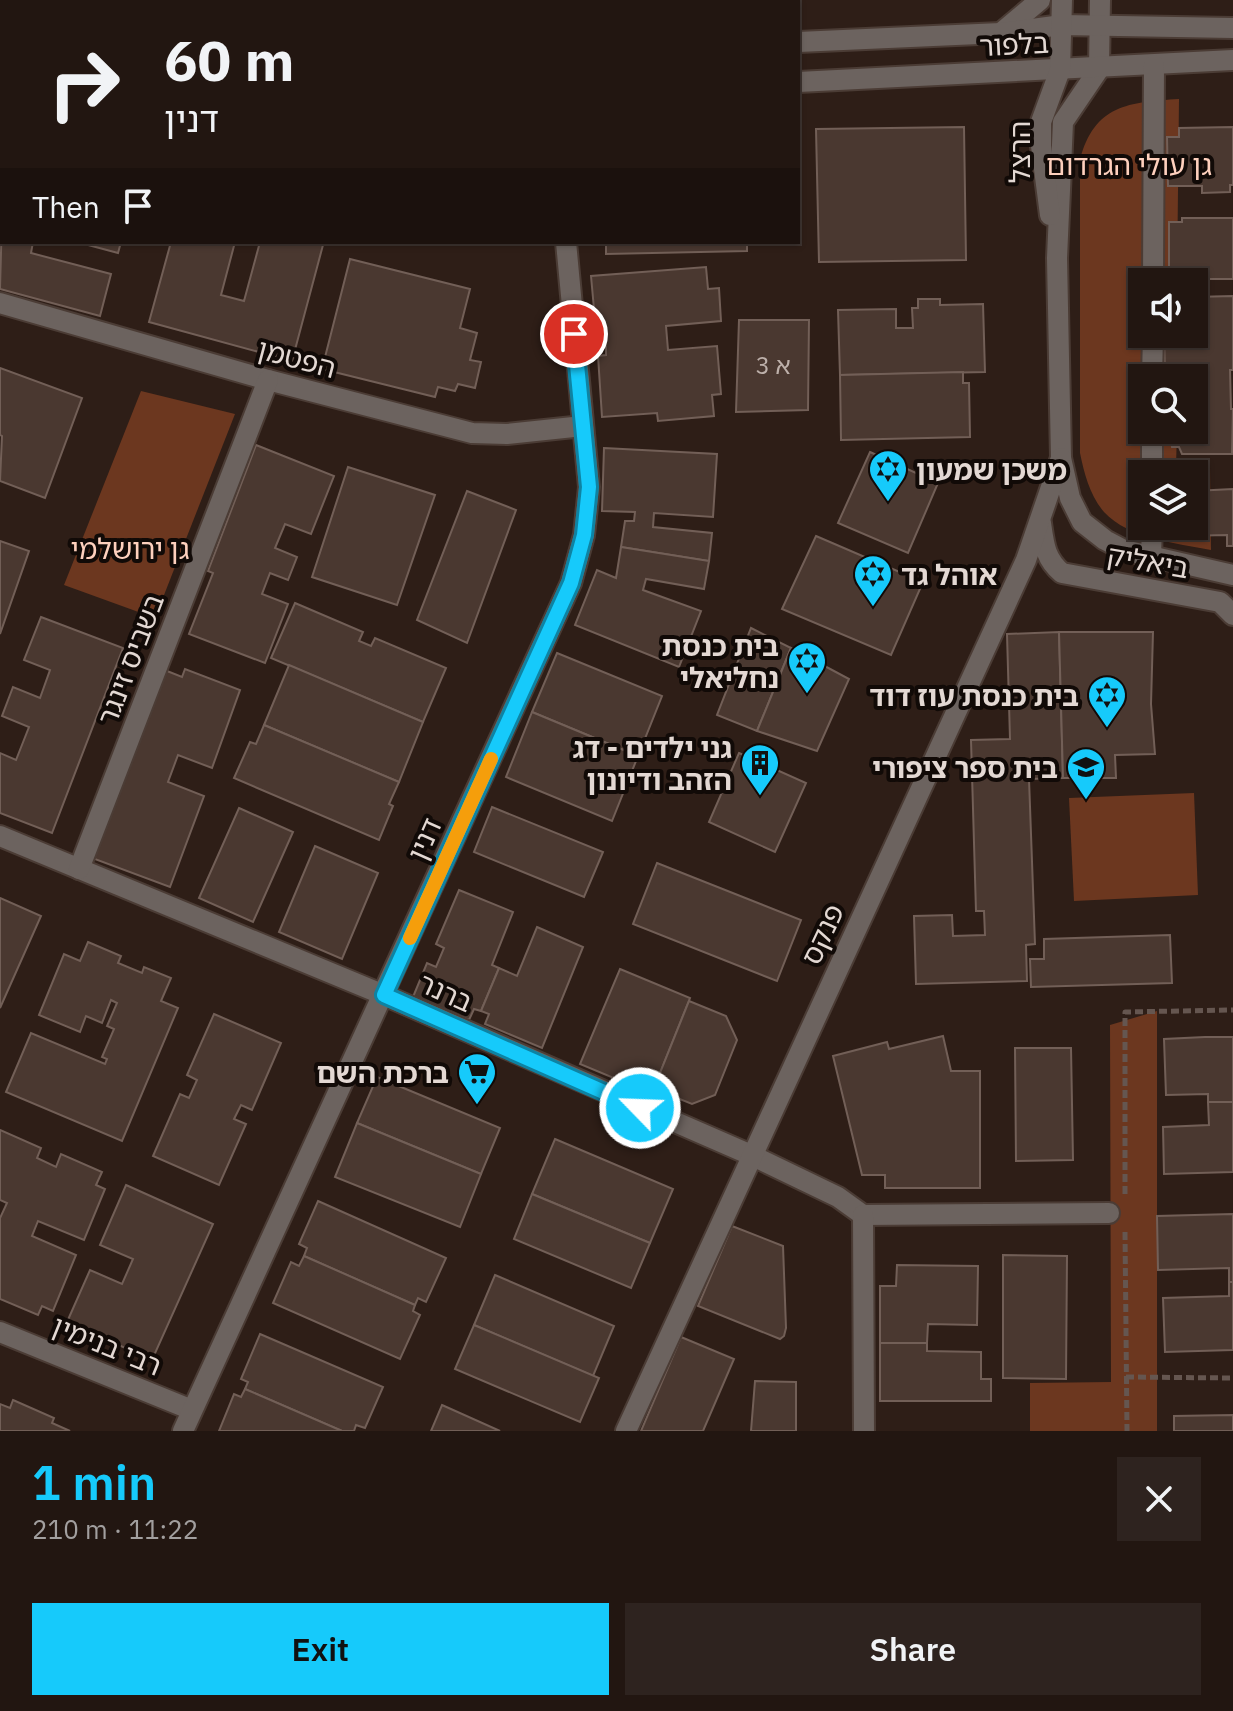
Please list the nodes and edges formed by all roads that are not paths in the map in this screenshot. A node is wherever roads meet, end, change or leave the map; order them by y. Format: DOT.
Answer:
graph roads {
  1 [pos="1040,0"];
  2 [pos="1062,0"];
  3 [pos="1100,0"];
  4 [pos="1062,25"];
  5 [pos="1100,25"];
  6 [pos="1233,28"];
  7 [pos="1001,33"];
  8 [pos="800,42"];
  9 [pos="1233,60"];
  10 [pos="1154,65"];
  11 [pos="1099,69"];
  12 [pos="1060,70"];
  13 [pos="800,82"];
  14 [pos="566,244"];
  15 [pos="1057,258"];
  16 [pos="1153,268"];
  17 [pos="0,303"];
  18 [pos="268,380"];
  19 [pos="583,426"];
  20 [pos="1061,458"];
  21 [pos="1041,519"];
  22 [pos="1152,540"];
  23 [pos="1151,556"];
  24 [pos="1233,575"];
  25 [pos="1233,615"];
  26 [pos="0,836"];
  27 [pos="79,869"];
  28 [pos="384,995"];
  29 [pos="751,1155"];
  30 [pos="1109,1213"];
  31 [pos="863,1215"];
  32 [pos="0,1332"];
  33 [pos="192,1410"];
  34 [pos="183,1431"];
  35 [pos="626,1431"];
  36 [pos="864,1431"];
  1 -- 7 [label="street"];
  2 -- 4 [label="street, הרצל"];
  3 -- 5 [label="street"];
  4 -- 5 [label="street, בלפור"];
  4 -- 7 [label="street, בלפור"];
  4 -- 12 [label="street, הרצל"];
  5 -- 6 [label="street, בלפור"];
  5 -- 11 [label="street"];
  7 -- 8 [label="street, בלפור"];
  9 -- 10 [label="street, בלפור"];
  10 -- 11 [label="street, בלפור"];
  10 -- 16 [label="street"];
  11 -- 12 [label="street, בלפור"];
  11 -- 15 [label="street, הרצל"];
  12 -- 13 [label="street, בלפור"];
  12 -- 15 [label="street, הרצל"];
  14 -- 19 [label="street, דנין"];
  15 -- 20 [label="street, הרצל"];
  17 -- 18 [label="street, הפטמן"];
  18 -- 19 [label="street, הפטמן"];
  18 -- 27 [label="street, בשביס זינגר"];
  19 -- 28 [label="street, דנין"];
  20 -- 21 [label="street, פנקס"];
  20 -- 23 [label="street, ביאליק"];
  21 -- 25 [label="street, ביאליק"];
  21 -- 29 [label="street, פנקס"];
  22 -- 23 [label="street"];
  23 -- 24 [label="street, ביאליק"];
  26 -- 27 [label="street, ברנר"];
  27 -- 28 [label="street, ברנר"];
  28 -- 29 [label="street, ברנר"];
  28 -- 33 [label="street, דנין"];
  29 -- 31 [label="street, ברנר"];
  29 -- 35 [label="street, פנקס"];
  30 -- 31 [label="street"];
  31 -- 36 [label="street"];
  32 -- 33 [label="street, רבי בנימין"];
  33 -- 34 [label="street, דנין"];
}
